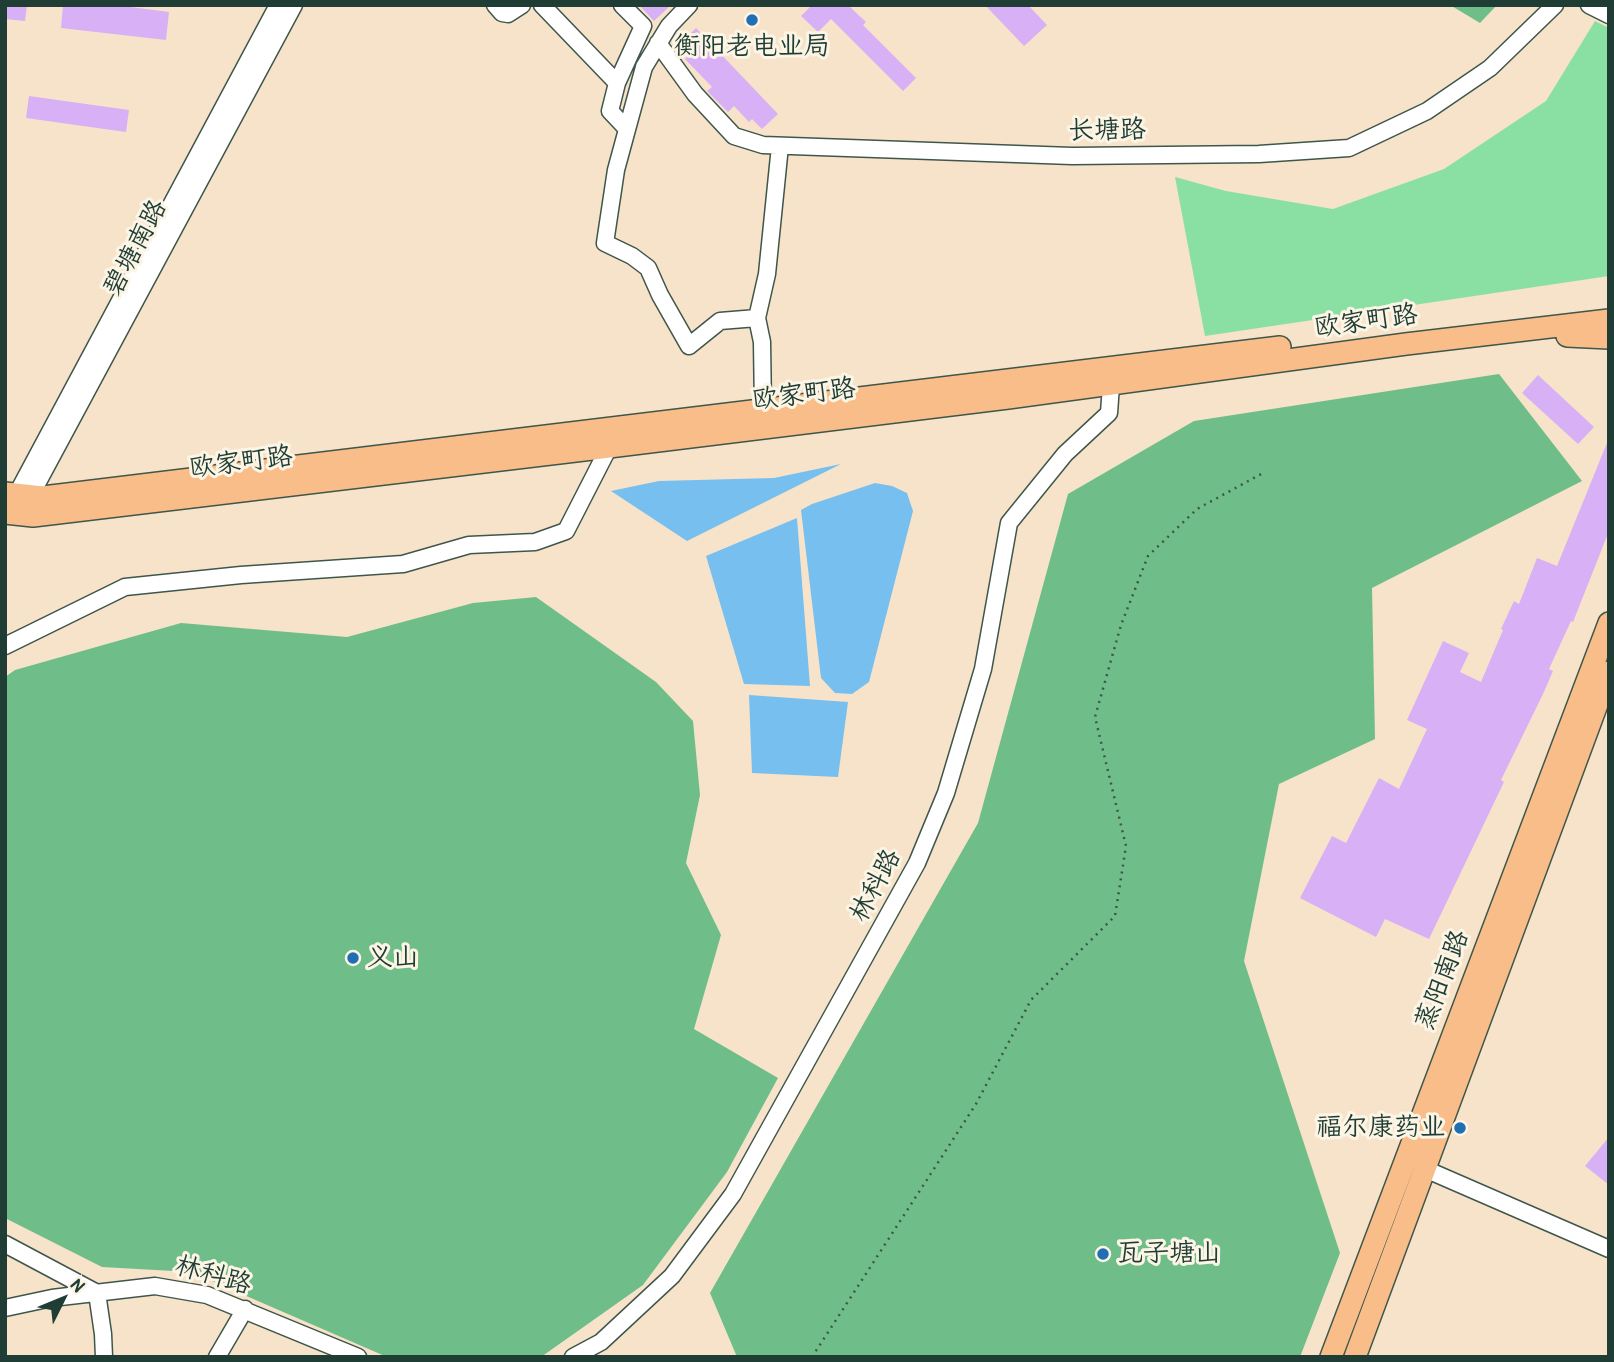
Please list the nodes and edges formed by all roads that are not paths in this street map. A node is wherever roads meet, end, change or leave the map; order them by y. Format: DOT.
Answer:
graph roads {
  1 [pos="278,5"];
  2 [pos="294,5"];
  3 [pos="495,5"];
  4 [pos="522,5"];
  5 [pos="542,5"];
  6 [pos="622,5"];
  7 [pos="689,5"];
  8 [pos="1555,5"];
  9 [pos="1589,5"];
  10 [pos="1609,15"];
  11 [pos="659,43"];
  12 [pos="617,83"];
  13 [pos="627,129"];
  14 [pos="780,146"];
  15 [pos="1609,308"];
  16 [pos="757,318"];
  17 [pos="1609,320"];
  18 [pos="1494,334"];
  19 [pos="1609,338"];
  20 [pos="1111,385"];
  21 [pos="764,410"];
  22 [pos="609,447"];
  23 [pos="15,504"];
  24 [pos="1609,623"];
  25 [pos="5,646"];
  26 [pos="1609,672"];
  27 [pos="1425,1168"];
  28 [pos="5,1244"];
  29 [pos="1609,1249"];
  30 [pos="97,1293"];
  31 [pos="5,1308"];
  32 [pos="245,1309"];
  33 [pos="104,1357"];
  34 [pos="217,1357"];
  35 [pos="358,1357"];
  36 [pos="573,1357"];
  37 [pos="1331,1357"];
  38 [pos="1355,1357"];
  1 -- 23 [label="street, 碧塘南路"];
  2 -- 23 [label="street, 碧塘南路"];
  3 -- 4 [label="street"];
  5 -- 12 [label="street"];
  6 -- 12 [label="street"];
  7 -- 11 [label="street"];
  8 -- 14 [label="street, 长塘路"];
  9 -- 10 [label="street"];
  11 -- 13 [label="street"];
  11 -- 14 [label="street, 长塘路"];
  12 -- 13 [label="street"];
  13 -- 16 [label="street"];
  14 -- 16 [label="street"];
  15 -- 21 [label="main road, 欧家町路"];
  16 -- 21 [label="street"];
  17 -- 18 [label="main road, 欧家町路"];
  18 -- 19 [label="main road"];
  18 -- 20 [label="main road, 欧家町路"];
  20 -- 22 [label="main road, 欧家町路"];
  20 -- 36 [label="street, 林科路"];
  21 -- 23 [label="main road, 欧家町路"];
  22 -- 23 [label="main road, 欧家町路"];
  22 -- 25 [label="street"];
  24 -- 37 [label="main road, 蒸阳南路"];
  26 -- 27 [label="main road, 蒸阳南路"];
  27 -- 29 [label="street"];
  27 -- 38 [label="main road, 蒸阳南路"];
  28 -- 30 [label="street"];
  30 -- 31 [label="street, 林科路"];
  30 -- 32 [label="street, 林科路"];
  30 -- 33 [label="street"];
  32 -- 34 [label="street"];
  32 -- 35 [label="street, 林科路"];
}
